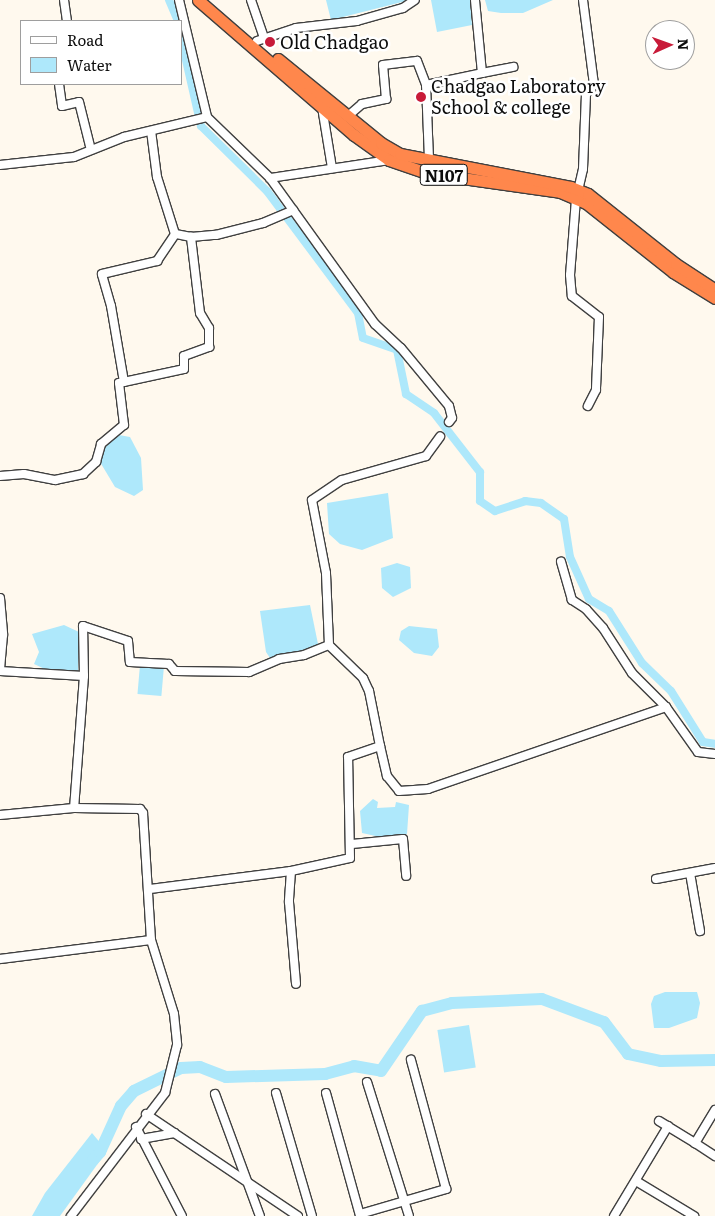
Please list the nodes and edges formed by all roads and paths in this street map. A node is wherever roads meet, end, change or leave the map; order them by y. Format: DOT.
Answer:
graph roads {
  1 [pos="64,0"];
  2 [pos="179,0"];
  3 [pos="198,0"];
  4 [pos="208,0"];
  5 [pos="251,0"];
  6 [pos="415,0"];
  7 [pos="475,0"];
  8 [pos="583,0"];
  9 [pos="67,20"];
  10 [pos="260,39"];
  11 [pos="513,67"];
  12 [pos="482,73"];
  13 [pos="59,85"];
  14 [pos="426,85"];
  15 [pos="322,107"];
  16 [pos="348,116"];
  17 [pos="207,117"];
  18 [pos="151,131"];
  19 [pos="91,150"];
  20 [pos="429,159"];
  21 [pos="389,160"];
  22 [pos="0,165"];
  23 [pos="332,168"];
  24 [pos="270,178"];
  25 [pos="577,195"];
  26 [pos="293,210"];
  27 [pos="175,234"];
  28 [pos="191,237"];
  29 [pos="715,289"];
  30 [pos="715,298"];
  31 [pos="124,382"];
  32 [pos="588,406"];
  33 [pos="449,422"];
  34 [pos="440,437"];
  35 [pos="0,476"];
  36 [pos="561,562"];
  37 [pos="0,598"];
  38 [pos="329,645"];
  39 [pos="0,671"];
  40 [pos="84,676"];
  41 [pos="666,707"];
  42 [pos="380,746"];
  43 [pos="715,757"];
  44 [pos="74,808"];
  45 [pos="0,815"];
  46 [pos="352,844"];
  47 [pos="715,868"];
  48 [pos="291,871"];
  49 [pos="690,873"];
  50 [pos="406,876"];
  51 [pos="656,879"];
  52 [pos="150,889"];
  53 [pos="700,931"];
  54 [pos="151,940"];
  55 [pos="0,959"];
  56 [pos="296,984"];
  57 [pos="411,1060"];
  58 [pos="367,1082"];
  59 [pos="276,1093"];
  60 [pos="326,1093"];
  61 [pos="214,1094"];
  62 [pos="715,1110"];
  63 [pos="146,1114"];
  64 [pos="659,1121"];
  65 [pos="668,1126"];
  66 [pos="136,1127"];
  67 [pos="174,1133"];
  68 [pos="141,1138"];
  69 [pos="695,1143"];
  70 [pos="715,1156"];
  71 [pos="636,1181"];
  72 [pos="247,1182"];
  73 [pos="404,1201"];
  74 [pos="360,1215"];
  75 [pos="71,1216"];
  76 [pos="182,1216"];
  77 [pos="260,1216"];
  78 [pos="298,1216"];
  79 [pos="312,1216"];
  80 [pos="409,1216"];
  81 [pos="614,1216"];
  82 [pos="694,1216"];
  1 -- 9 [label="street"];
  2 -- 17 [label="street"];
  3 -- 15 [label="highway, N107"];
  4 -- 10 [label="highway, N107"];
  5 -- 10 [label="street"];
  6 -- 10 [label="street"];
  7 -- 12 [label="street"];
  8 -- 25 [label="street"];
  10 -- 16 [label="highway, N107"];
  11 -- 12 [label="street"];
  12 -- 14 [label="street"];
  13 -- 19 [label="street"];
  14 -- 16 [label="street"];
  14 -- 20 [label="street"];
  15 -- 21 [label="highway, N107"];
  15 -- 23 [label="street"];
  16 -- 20 [label="highway, N107"];
  17 -- 18 [label="street"];
  17 -- 24 [label="street"];
  18 -- 19 [label="street"];
  18 -- 27 [label="street"];
  19 -- 22 [label="street"];
  20 -- 25 [label="highway, N107"];
  21 -- 23 [label="street"];
  21 -- 25 [label="highway, N107"];
  23 -- 24 [label="street"];
  24 -- 26 [label="street"];
  25 -- 29 [label="highway, N107"];
  25 -- 30 [label="highway, N107"];
  25 -- 32 [label="street"];
  26 -- 28 [label="street"];
  26 -- 33 [label="street"];
  27 -- 28 [label="street"];
  27 -- 31 [label="street"];
  28 -- 31 [label="street"];
  31 -- 35 [label="street"];
  34 -- 38 [label="street"];
  36 -- 41 [label="street"];
  37 -- 39 [label="street"];
  38 -- 40 [label="street"];
  38 -- 42 [label="street"];
  39 -- 40 [label="street"];
  40 -- 44 [label="street"];
  41 -- 42 [label="street"];
  41 -- 43 [label="street"];
  42 -- 46 [label="street"];
  44 -- 45 [label="street"];
  44 -- 52 [label="street"];
  46 -- 48 [label="street"];
  46 -- 50 [label="street"];
  47 -- 49 [label="street"];
  48 -- 52 [label="street"];
  48 -- 56 [label="street"];
  49 -- 51 [label="street"];
  49 -- 53 [label="street"];
  52 -- 54 [label="street"];
  54 -- 55 [label="street"];
  54 -- 63 [label="street"];
  57 -- 73 [label="street"];
  58 -- 73 [label="street"];
  59 -- 79 [label="street"];
  60 -- 74 [label="street"];
  61 -- 72 [label="street"];
  62 -- 69 [label="street"];
  63 -- 66 [label="street"];
  63 -- 67 [label="street"];
  64 -- 65 [label="street"];
  65 -- 69 [label="street"];
  65 -- 71 [label="street"];
  66 -- 68 [label="street"];
  66 -- 75 [label="street"];
  67 -- 68 [label="street"];
  67 -- 72 [label="street"];
  68 -- 76 [label="street"];
  69 -- 70 [label="street"];
  71 -- 81 [label="street"];
  71 -- 82 [label="street"];
  72 -- 77 [label="street"];
  72 -- 78 [label="street"];
  73 -- 74 [label="street"];
  73 -- 80 [label="street"];
}
